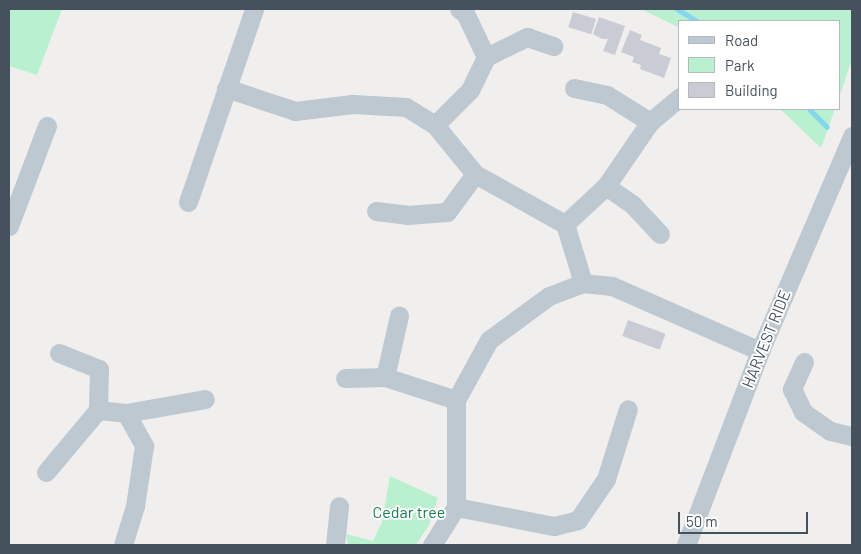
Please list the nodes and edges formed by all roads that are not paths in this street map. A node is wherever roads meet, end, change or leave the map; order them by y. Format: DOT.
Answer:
graph roads {
  1 [pos="254,9"];
  2 [pos="459,9"];
  3 [pos="553,46"];
  4 [pos="486,57"];
  5 [pos="226,88"];
  6 [pos="574,88"];
  7 [pos="678,98"];
  8 [pos="650,122"];
  9 [pos="435,125"];
  10 [pos="47,126"];
  11 [pos="852,136"];
  12 [pos="476,174"];
  13 [pos="606,186"];
  14 [pos="188,202"];
  15 [pos="376,211"];
  16 [pos="565,224"];
  17 [pos="9,226"];
  18 [pos="660,234"];
  19 [pos="582,283"];
  20 [pos="399,316"];
  21 [pos="760,351"];
  22 [pos="59,353"];
  23 [pos="804,362"];
  24 [pos="385,377"];
  25 [pos="345,378"];
  26 [pos="205,399"];
  27 [pos="456,400"];
  28 [pos="628,408"];
  29 [pos="98,410"];
  30 [pos="126,413"];
  31 [pos="852,436"];
  32 [pos="46,472"];
  33 [pos="339,506"];
  34 [pos="456,507"];
  35 [pos="123,545"];
  36 [pos="335,545"];
  37 [pos="432,545"];
  38 [pos="686,545"];
  1 -- 5 [label="street"];
  2 -- 4 [label="street"];
  3 -- 4 [label="street"];
  4 -- 9 [label="street"];
  5 -- 9 [label="street"];
  5 -- 14 [label="street"];
  6 -- 8 [label="street"];
  7 -- 8 [label="street"];
  8 -- 13 [label="street"];
  9 -- 12 [label="street"];
  10 -- 17 [label="street"];
  11 -- 21 [label="street, HARVEST RIDE"];
  12 -- 15 [label="street"];
  12 -- 16 [label="street"];
  13 -- 16 [label="street"];
  13 -- 18 [label="street"];
  16 -- 19 [label="street"];
  19 -- 21 [label="street"];
  19 -- 27 [label="street"];
  20 -- 24 [label="street"];
  21 -- 38 [label="street, HARVEST RIDE"];
  22 -- 29 [label="street"];
  23 -- 31 [label="street"];
  24 -- 25 [label="street"];
  24 -- 27 [label="street"];
  26 -- 30 [label="street"];
  27 -- 34 [label="street"];
  28 -- 34 [label="street"];
  29 -- 30 [label="street"];
  29 -- 32 [label="street"];
  30 -- 35 [label="street"];
  33 -- 36 [label="street"];
  34 -- 37 [label="street"];
}
